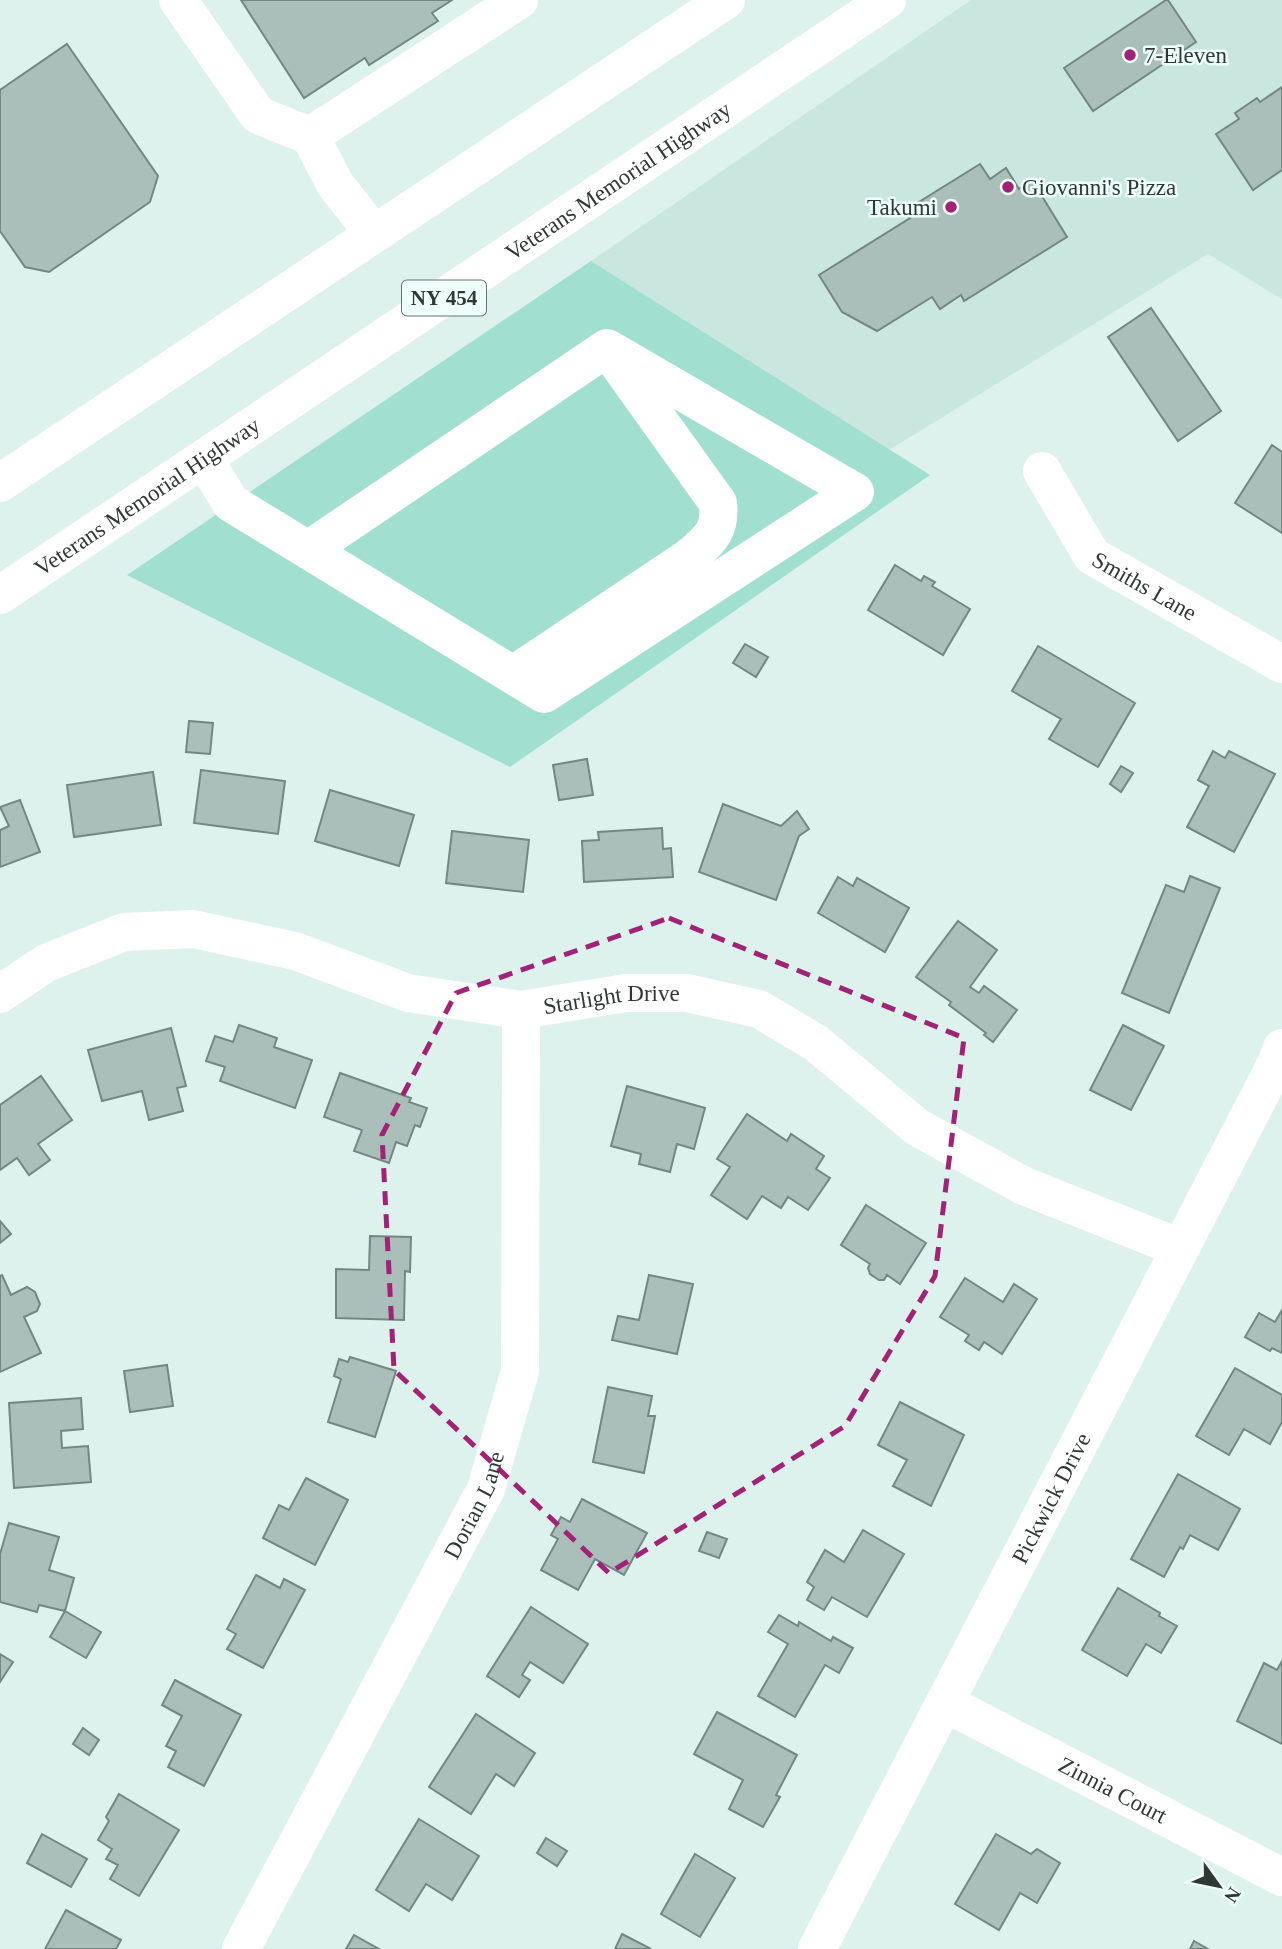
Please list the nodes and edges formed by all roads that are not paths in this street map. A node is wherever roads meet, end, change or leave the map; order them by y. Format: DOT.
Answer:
graph roads {
  1 [pos="178,0"];
  2 [pos="519,0"];
  3 [pos="726,0"];
  4 [pos="887,0"];
  5 [pos="310,136"];
  6 [pos="374,234"];
  7 [pos="607,348"];
  8 [pos="204,458"];
  9 [pos="1042,471"];
  10 [pos="0,483"];
  11 [pos="307,550"];
  12 [pos="0,595"];
  13 [pos="1282,664"];
  14 [pos="513,674"];
  15 [pos="0,994"];
  16 [pos="521,1010"];
  17 [pos="1282,1048"];
  18 [pos="1180,1248"];
  19 [pos="945,1703"];
  20 [pos="1282,1877"];
  21 [pos="241,1949"];
  22 [pos="817,1949"];
  1 -- 5 [label="street"];
  2 -- 5 [label="street"];
  3 -- 6 [label="street"];
  4 -- 8 [label="street, Veterans Memorial Highway / NY 454"];
  5 -- 6 [label="street"];
  6 -- 10 [label="street"];
  7 -- 11 [label="street"];
  7 -- 14 [label="street"];
  7 -- 14 [label="street"];
  8 -- 11 [label="street"];
  8 -- 12 [label="street, Veterans Memorial Highway / NY 454"];
  9 -- 13 [label="street, Smiths Lane"];
  11 -- 14 [label="street"];
  15 -- 16 [label="street, Starlight Drive"];
  16 -- 18 [label="street, Starlight Drive"];
  16 -- 21 [label="street, Dorian Lane"];
  17 -- 18 [label="street, Pickwick Drive"];
  18 -- 19 [label="street, Pickwick Drive"];
  19 -- 20 [label="street, Zinnia Court"];
  19 -- 22 [label="street, Pickwick Drive"];
}
